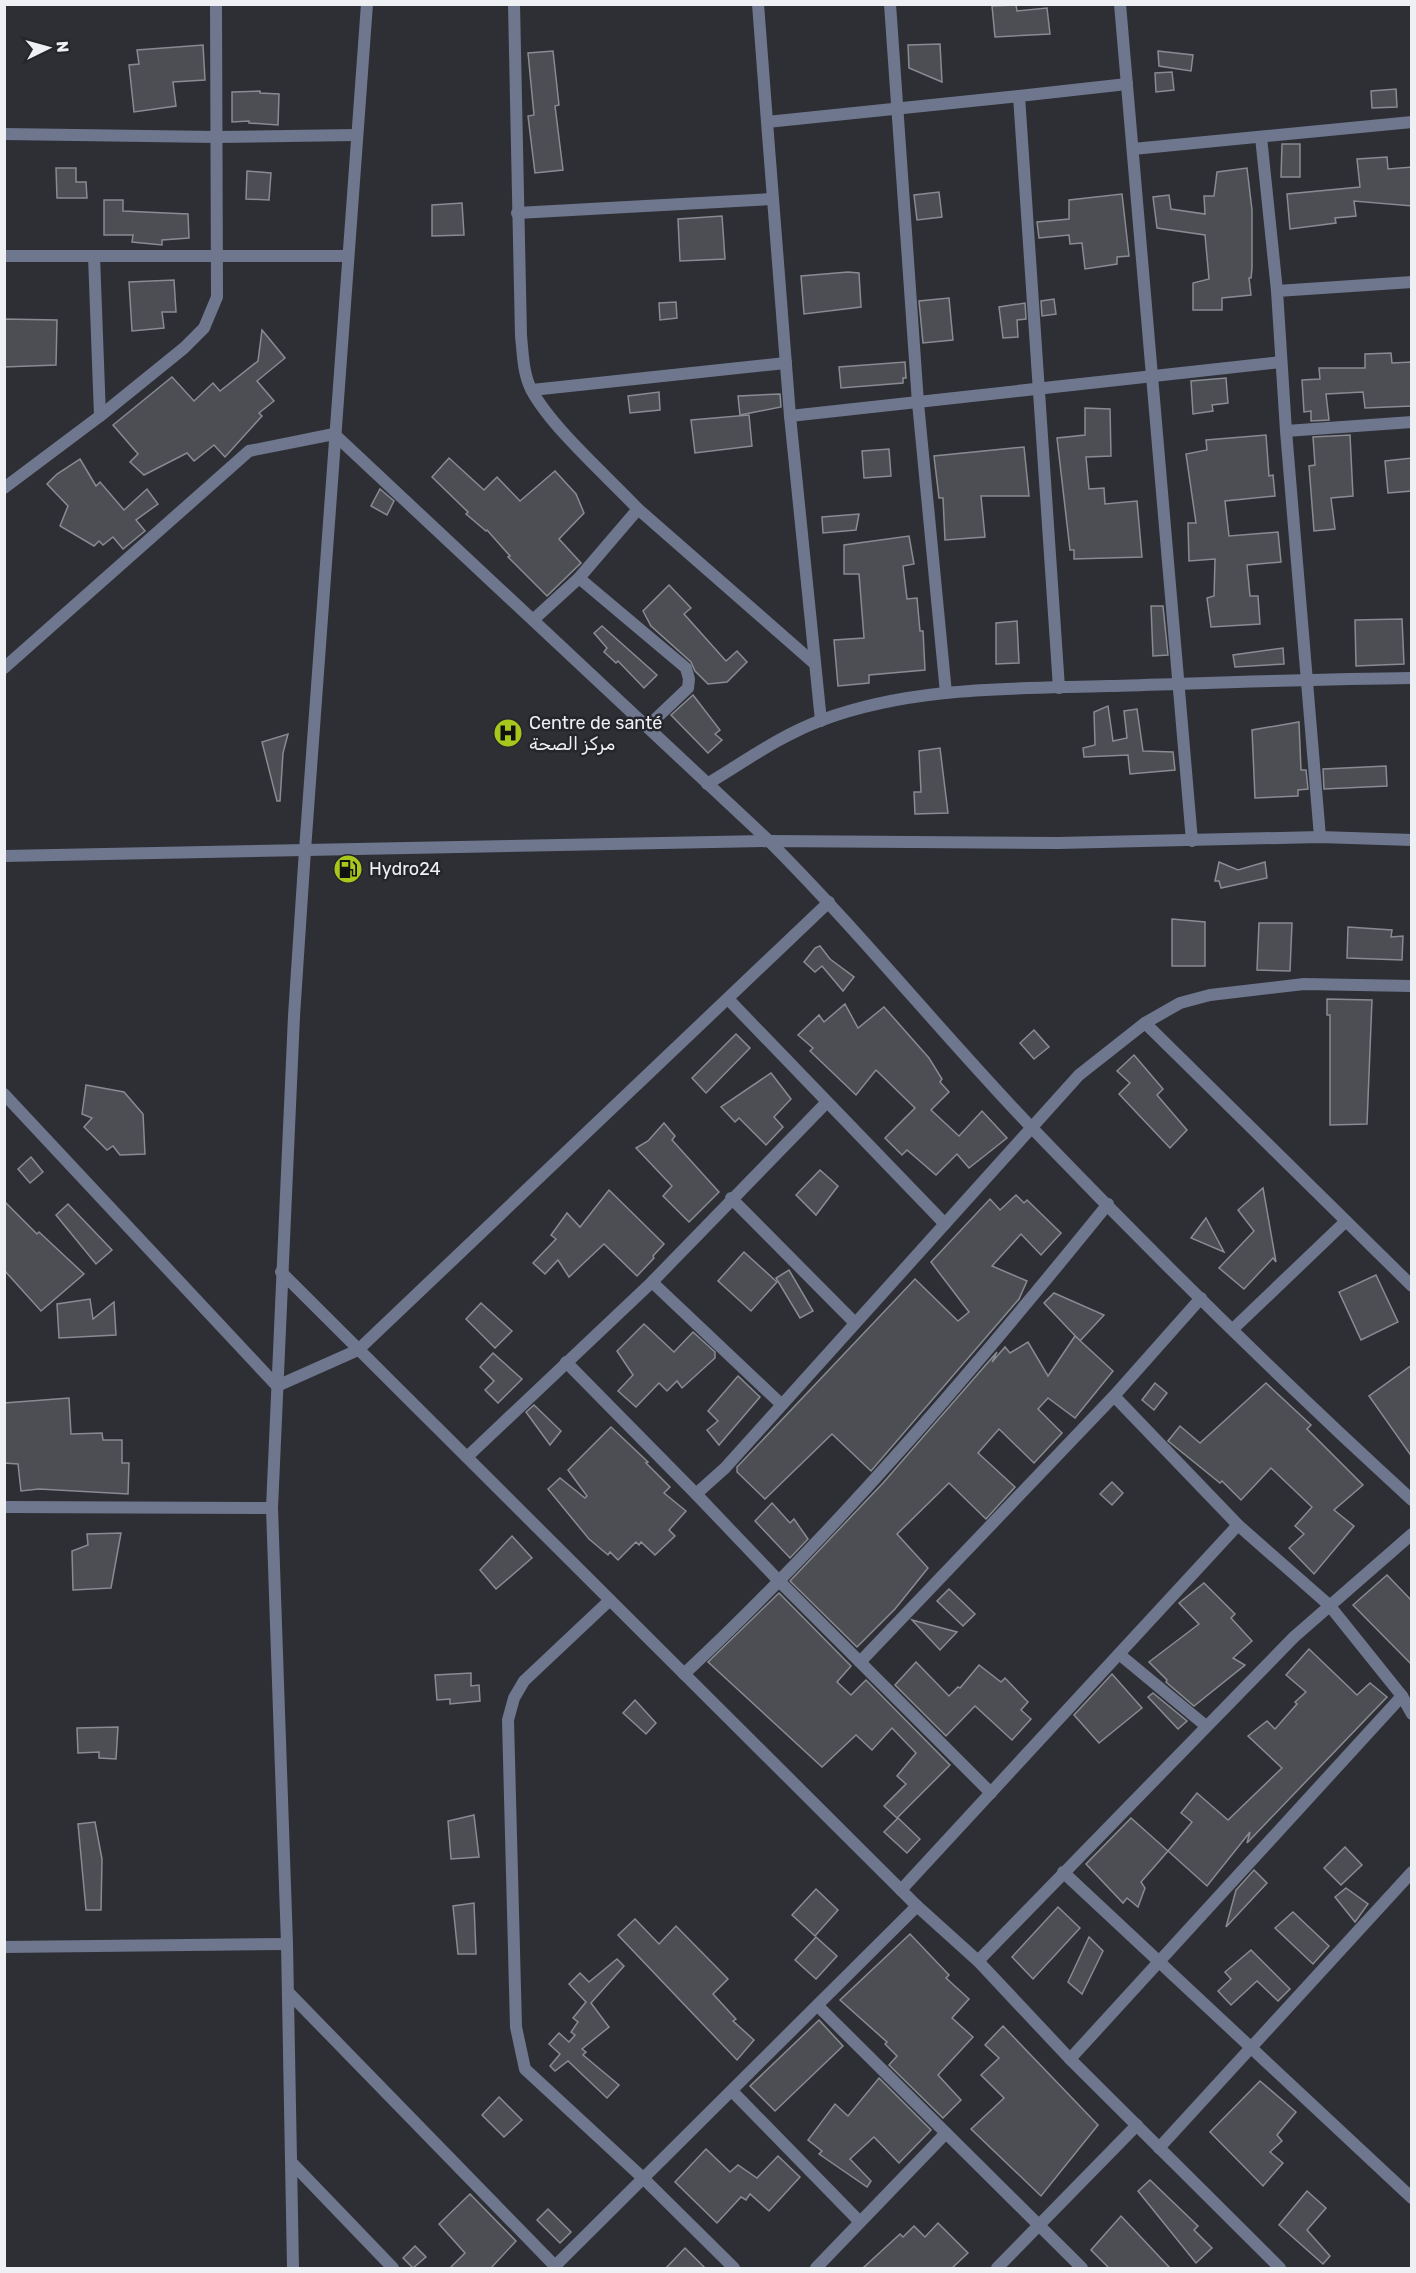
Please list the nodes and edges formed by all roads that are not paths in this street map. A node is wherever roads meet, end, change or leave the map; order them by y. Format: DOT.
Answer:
graph roads {
  1 [pos="216,4"];
  2 [pos="367,4"];
  3 [pos="514,4"];
  4 [pos="758,4"];
  5 [pos="890,4"];
  6 [pos="1120,4"];
  7 [pos="1127,84"];
  8 [pos="1019,96"];
  9 [pos="898,110"];
  10 [pos="767,122"];
  11 [pos="1412,122"];
  12 [pos="4,134"];
  13 [pos="357,135"];
  14 [pos="1261,136"];
  15 [pos="216,137"];
  16 [pos="1132,149"];
  17 [pos="773,199"];
  18 [pos="517,213"];
  19 [pos="4,256"];
  20 [pos="94,256"];
  21 [pos="348,256"];
  22 [pos="217,257"];
  23 [pos="1412,282"];
  24 [pos="1277,291"];
  25 [pos="1281,362"];
  26 [pos="786,363"];
  27 [pos="1153,374"];
  28 [pos="1040,388"];
  29 [pos="531,390"];
  30 [pos="918,403"];
  31 [pos="100,416"];
  32 [pos="790,416"];
  33 [pos="1412,422"];
  34 [pos="1286,431"];
  35 [pos="334,434"];
  36 [pos="4,488"];
  37 [pos="638,509"];
  38 [pos="579,578"];
  39 [pos="533,620"];
  40 [pos="815,664"];
  41 [pos="4,668"];
  42 [pos="1412,678"];
  43 [pos="1309,679"];
  44 [pos="1178,684"];
  45 [pos="1059,688"];
  46 [pos="946,693"];
  47 [pos="821,721"];
  48 [pos="647,728"];
  49 [pos="707,784"];
  50 [pos="1320,837"];
  51 [pos="1412,840"];
  52 [pos="769,841"];
  53 [pos="1192,841"];
  54 [pos="305,850"];
  55 [pos="4,856"];
  56 [pos="830,902"];
  57 [pos="1412,986"];
  58 [pos="729,1000"];
  59 [pos="1145,1023"];
  60 [pos="4,1094"];
  61 [pos="826,1103"];
  62 [pos="1031,1127"];
  63 [pos="732,1198"];
  64 [pos="1108,1204"];
  65 [pos="1346,1221"];
  66 [pos="945,1224"];
  67 [pos="281,1272"];
  68 [pos="652,1282"];
  69 [pos="1412,1286"];
  70 [pos="1201,1298"];
  71 [pos="855,1323"];
  72 [pos="1233,1329"];
  73 [pos="358,1350"];
  74 [pos="566,1362"];
  75 [pos="277,1386"];
  76 [pos="1114,1396"];
  77 [pos="782,1404"];
  78 [pos="467,1457"];
  79 [pos="696,1494"];
  80 [pos="1412,1500"];
  81 [pos="4,1507"];
  82 [pos="272,1508"];
  83 [pos="1238,1525"];
  84 [pos="1412,1534"];
  85 [pos="779,1581"];
  86 [pos="610,1600"];
  87 [pos="1329,1605"];
  88 [pos="1119,1654"];
  89 [pos="860,1662"];
  90 [pos="684,1674"];
  91 [pos="1402,1696"];
  92 [pos="1412,1714"];
  93 [pos="1206,1726"];
  94 [pos="991,1793"];
  95 [pos="1063,1872"];
  96 [pos="1412,1872"];
  97 [pos="901,1890"];
  98 [pos="917,1906"];
  99 [pos="287,1944"];
  100 [pos="4,1947"];
  101 [pos="978,1961"];
  102 [pos="1158,1962"];
  103 [pos="288,1992"];
  104 [pos="818,2006"];
  105 [pos="1251,2048"];
  106 [pos="1070,2059"];
  107 [pos="732,2091"];
  108 [pos="1137,2126"];
  109 [pos="946,2133"];
  110 [pos="1159,2148"];
  111 [pos="292,2163"];
  112 [pos="644,2179"];
  113 [pos="1412,2198"];
  114 [pos="861,2222"];
  115 [pos="1039,2226"];
  116 [pos="556,2267"];
  117 [pos="293,2268"];
  118 [pos="393,2268"];
  119 [pos="734,2268"];
  120 [pos="816,2268"];
  121 [pos="997,2268"];
  122 [pos="1082,2268"];
  123 [pos="1280,2268"];
  1 -- 15 [label="street"];
  2 -- 13 [label="street"];
  3 -- 18 [label="street"];
  4 -- 10 [label="street"];
  5 -- 9 [label="street"];
  6 -- 7 [label="street"];
  7 -- 8 [label="street"];
  7 -- 16 [label="street"];
  8 -- 9 [label="street"];
  8 -- 28 [label="street"];
  9 -- 10 [label="street"];
  9 -- 30 [label="street"];
  10 -- 17 [label="street"];
  11 -- 14 [label="street"];
  12 -- 15 [label="street"];
  13 -- 15 [label="street"];
  13 -- 21 [label="street"];
  14 -- 16 [label="street"];
  14 -- 24 [label="street"];
  15 -- 22 [label="street"];
  16 -- 27 [label="street"];
  17 -- 18 [label="street"];
  17 -- 26 [label="street"];
  18 -- 29 [label="street"];
  19 -- 20 [label="street"];
  20 -- 22 [label="street"];
  20 -- 31 [label="street"];
  21 -- 22 [label="street"];
  21 -- 35 [label="street"];
  22 -- 31 [label="street"];
  23 -- 24 [label="street"];
  24 -- 25 [label="street"];
  25 -- 27 [label="street"];
  25 -- 34 [label="street"];
  26 -- 29 [label="street"];
  26 -- 32 [label="street"];
  27 -- 28 [label="street"];
  27 -- 44 [label="street"];
  28 -- 30 [label="street"];
  28 -- 45 [label="street"];
  29 -- 37 [label="street"];
  30 -- 32 [label="street"];
  30 -- 46 [label="street"];
  31 -- 36 [label="street"];
  32 -- 40 [label="street"];
  33 -- 34 [label="street"];
  34 -- 43 [label="street"];
  35 -- 39 [label="street"];
  35 -- 41 [label="street"];
  35 -- 54 [label="street"];
  37 -- 38 [label="street"];
  37 -- 40 [label="street"];
  38 -- 39 [label="street"];
  38 -- 48 [label="street"];
  39 -- 48 [label="street"];
  40 -- 47 [label="street"];
  42 -- 43 [label="street"];
  43 -- 44 [label="street"];
  43 -- 50 [label="street"];
  44 -- 45 [label="street"];
  44 -- 53 [label="street"];
  45 -- 46 [label="street"];
  46 -- 47 [label="street"];
  47 -- 49 [label="street"];
  48 -- 49 [label="street"];
  49 -- 52 [label="street"];
  50 -- 51 [label="street"];
  50 -- 53 [label="street"];
  52 -- 53 [label="street"];
  52 -- 54 [label="street"];
  52 -- 56 [label="street"];
  54 -- 55 [label="street"];
  54 -- 67 [label="street"];
  56 -- 58 [label="street"];
  56 -- 62 [label="street"];
  57 -- 59 [label="street"];
  58 -- 61 [label="street"];
  58 -- 73 [label="street"];
  59 -- 62 [label="street"];
  59 -- 65 [label="street"];
  60 -- 75 [label="street"];
  61 -- 63 [label="street"];
  61 -- 66 [label="street"];
  62 -- 64 [label="street"];
  62 -- 66 [label="street"];
  63 -- 68 [label="street"];
  63 -- 71 [label="street"];
  64 -- 70 [label="street"];
  64 -- 85 [label="street"];
  65 -- 69 [label="street"];
  65 -- 72 [label="street"];
  66 -- 71 [label="street"];
  67 -- 73 [label="street"];
  67 -- 75 [label="street"];
  68 -- 74 [label="street"];
  68 -- 77 [label="street"];
  70 -- 72 [label="street"];
  70 -- 76 [label="street"];
  71 -- 77 [label="street"];
  72 -- 80 [label="street"];
  73 -- 75 [label="street"];
  73 -- 78 [label="street"];
  74 -- 78 [label="street"];
  74 -- 79 [label="street"];
  75 -- 82 [label="street"];
  76 -- 83 [label="street"];
  76 -- 89 [label="street"];
  77 -- 79 [label="street"];
  78 -- 86 [label="street"];
  79 -- 85 [label="street"];
  81 -- 82 [label="street"];
  82 -- 99 [label="street"];
  83 -- 87 [label="street"];
  83 -- 88 [label="street"];
  84 -- 87 [label="street"];
  85 -- 89 [label="street"];
  85 -- 90 [label="street"];
  86 -- 90 [label="street"];
  86 -- 112 [label="street"];
  87 -- 91 [label="street"];
  87 -- 93 [label="street"];
  88 -- 93 [label="street"];
  88 -- 94 [label="street"];
  89 -- 94 [label="street"];
  90 -- 97 [label="street"];
  91 -- 92 [label="street"];
  91 -- 102 [label="street"];
  93 -- 95 [label="street"];
  94 -- 97 [label="street"];
  95 -- 101 [label="street"];
  95 -- 102 [label="street"];
  96 -- 105 [label="street"];
  97 -- 98 [label="street"];
  98 -- 101 [label="street"];
  98 -- 104 [label="street"];
  99 -- 100 [label="street"];
  99 -- 103 [label="street"];
  101 -- 106 [label="street"];
  102 -- 105 [label="street"];
  102 -- 106 [label="street"];
  103 -- 111 [label="street"];
  103 -- 116 [label="street"];
  104 -- 107 [label="street"];
  104 -- 109 [label="street"];
  105 -- 110 [label="street"];
  105 -- 113 [label="street"];
  106 -- 108 [label="street"];
  107 -- 112 [label="street"];
  107 -- 114 [label="street"];
  108 -- 110 [label="street"];
  108 -- 115 [label="street"];
  109 -- 114 [label="street"];
  109 -- 115 [label="street"];
  110 -- 123 [label="street"];
  111 -- 117 [label="street"];
  111 -- 118 [label="street"];
  112 -- 116 [label="street"];
  112 -- 119 [label="street"];
  114 -- 120 [label="street"];
  115 -- 121 [label="street"];
  115 -- 122 [label="street"];
}
